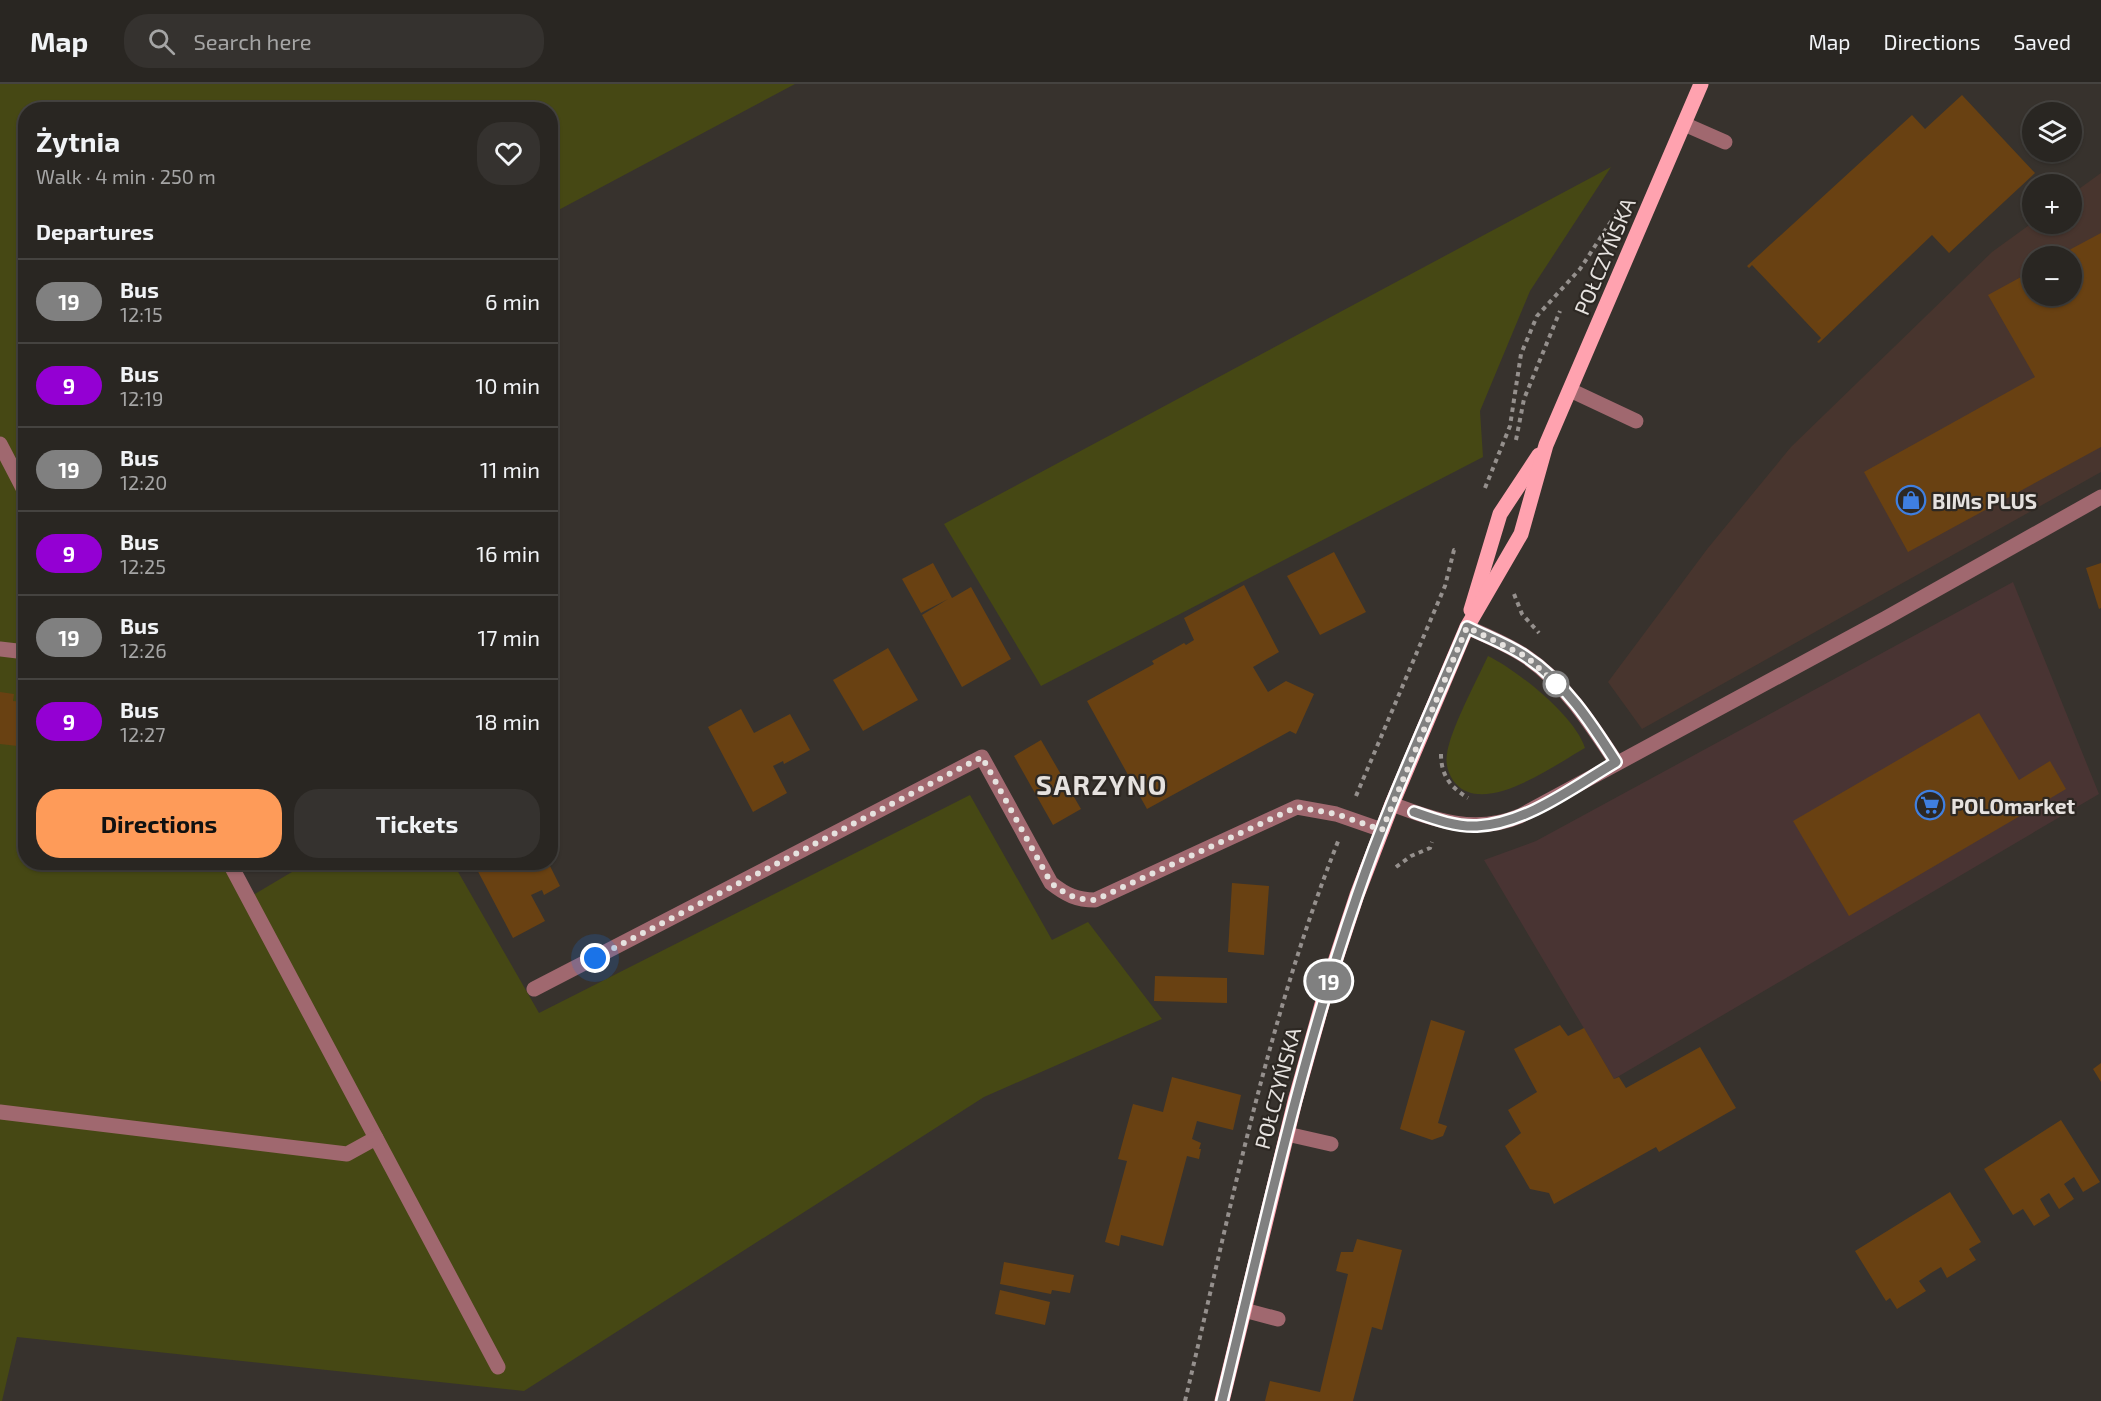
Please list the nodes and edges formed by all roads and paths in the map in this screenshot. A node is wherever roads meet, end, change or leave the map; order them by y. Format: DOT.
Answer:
graph roads {
  1 [pos="1701,84"];
  2 [pos="1684,124"];
  3 [pos="1725,142"];
  4 [pos="1622,204"];
  5 [pos="1560,311"];
  6 [pos="1570,390"];
  7 [pos="1636,421"];
  8 [pos="1515,443"];
  9 [pos="0,444"];
  10 [pos="1546,445"];
  11 [pos="18,479"];
  12 [pos="1482,494"];
  13 [pos="2101,497"];
  14 [pos="1467,627"];
  15 [pos="0,649"];
  16 [pos="18,651"];
  17 [pos="1616,762"];
  18 [pos="1455,789"];
  19 [pos="1453,794"];
  20 [pos="1392,804"];
  21 [pos="1382,830"];
  22 [pos="1432,843"];
  23 [pos="234,870"];
  24 [pos="1394,870"];
  25 [pos="534,989"];
  26 [pos="0,1112"];
  27 [pos="1287,1134"];
  28 [pos="376,1138"];
  29 [pos="1331,1144"];
  30 [pos="1244,1310"];
  31 [pos="1278,1319"];
  32 [pos="498,1367"];
  33 [pos="1222,1401"];
  1 -- 2 [label="main road, POŁCZYŃSKA"];
  2 -- 3 [label="street"];
  2 -- 6 [label="main road, POŁCZYŃSKA"];
  4 -- 12 [label="path"];
  5 -- 8 [label="path"];
  6 -- 7 [label="street"];
  6 -- 10 [label="main road, POŁCZYŃSKA"];
  9 -- 11 [label="street"];
  10 -- 14 [label="main road, POŁCZYŃSKA"];
  10 -- 14 [label="main road, POŁCZYŃSKA"];
  13 -- 17 [label="street"];
  14 -- 17 [label="street"];
  14 -- 20 [label="main road, POŁCZYŃSKA"];
  15 -- 16 [label="street"];
  17 -- 20 [label="street"];
  18 -- 19 [label="path"];
  20 -- 21 [label="main road, POŁCZYŃSKA"];
  21 -- 25 [label="street"];
  21 -- 27 [label="main road, POŁCZYŃSKA"];
  22 -- 24 [label="path"];
  23 -- 28 [label="street"];
  26 -- 28 [label="street"];
  27 -- 29 [label="street"];
  27 -- 30 [label="main road, POŁCZYŃSKA"];
  28 -- 32 [label="street"];
  30 -- 31 [label="street"];
  30 -- 33 [label="main road, POŁCZYŃSKA"];
}
